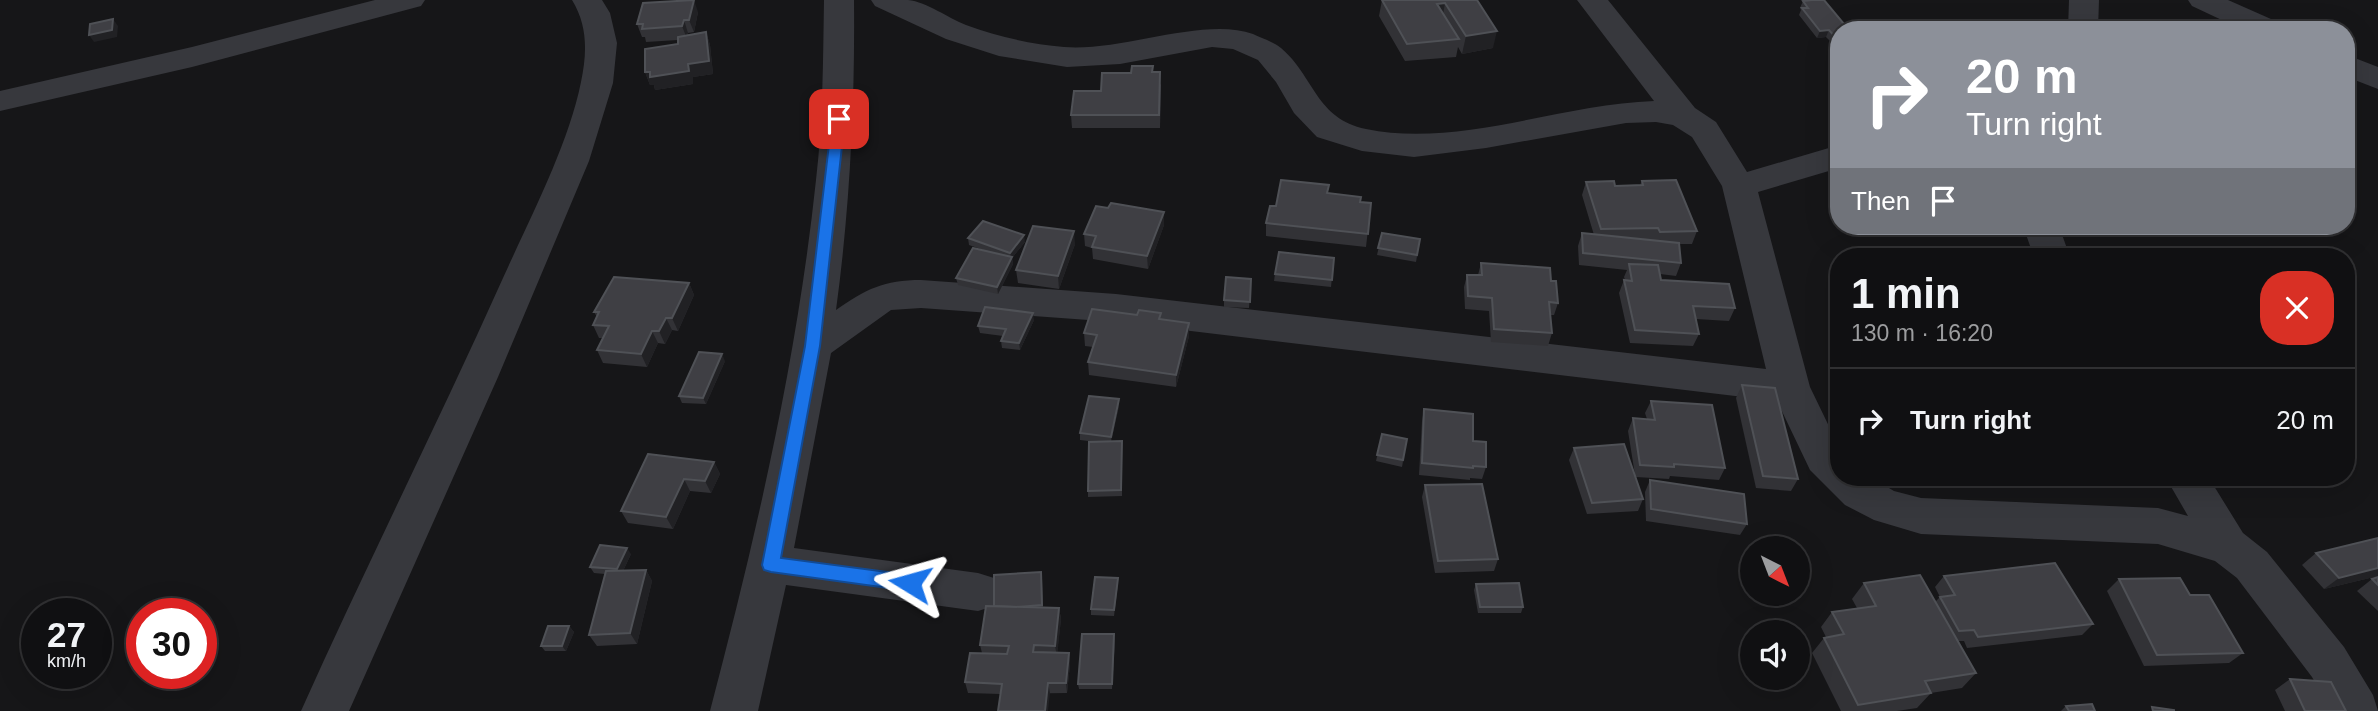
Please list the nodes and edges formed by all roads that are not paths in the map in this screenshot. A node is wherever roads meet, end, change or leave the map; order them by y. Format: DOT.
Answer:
graph roads {
  1 [pos="410,0"];
  2 [pos="587,0"];
  3 [pos="839,0"];
  4 [pos="886,0"];
  5 [pos="1592,0"];
  6 [pos="2084,0"];
  7 [pos="2203,0"];
  8 [pos="341,9"];
  9 [pos="2083,21"];
  10 [pos="2249,21"];
  11 [pos="2355,69"];
  12 [pos="2378,79"];
  13 [pos="0,101"];
  14 [pos="1683,116"];
  15 [pos="1830,159"];
  16 [pos="1740,186"];
  17 [pos="813,346"];
  18 [pos="1790,387"];
  19 [pos="1830,464"];
  20 [pos="1851,486"];
  21 [pos="2192,486"];
  22 [pos="2228,546"];
  23 [pos="771,565"];
  24 [pos="978,592"];
  25 [pos="325,711"];
  26 [pos="734,711"];
  27 [pos="2356,711"];
  1 -- 8 [label="street"];
  2 -- 25 [label="street"];
  3 -- 17 [label="street"];
  4 -- 14 [label="street"];
  5 -- 14 [label="street"];
  6 -- 9 [label="street"];
  7 -- 10 [label="street"];
  8 -- 13 [label="street"];
  11 -- 12 [label="street"];
  14 -- 16 [label="street"];
  15 -- 16 [label="street"];
  16 -- 18 [label="street"];
  17 -- 18 [label="street"];
  17 -- 23 [label="street"];
  18 -- 19 [label="street"];
  20 -- 22 [label="street"];
  21 -- 22 [label="street"];
  22 -- 27 [label="street"];
  23 -- 24 [label="street"];
  23 -- 26 [label="street"];
}
